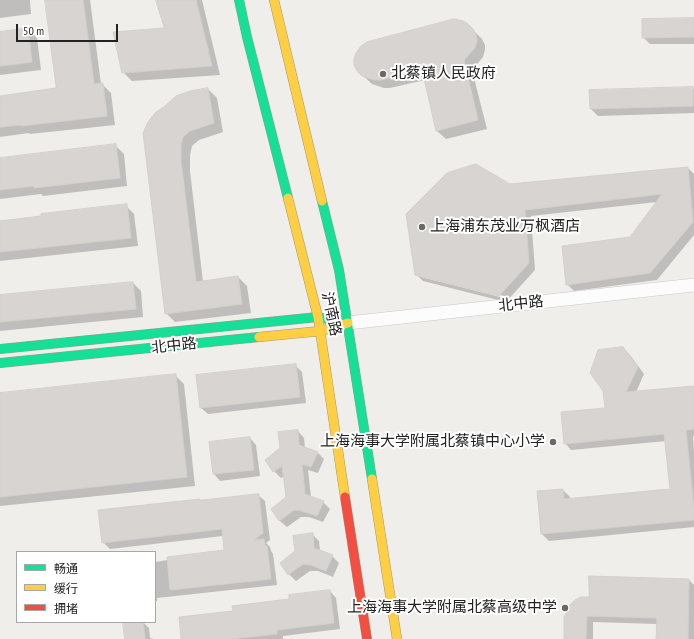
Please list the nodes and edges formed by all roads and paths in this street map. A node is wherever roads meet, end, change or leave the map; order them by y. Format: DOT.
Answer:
graph roads {
  1 [pos="239,0"];
  2 [pos="274,0"];
  3 [pos="694,285"];
  4 [pos="318,317"];
  5 [pos="348,323"];
  6 [pos="321,331"];
  7 [pos="0,349"];
  8 [pos="0,363"];
  9 [pos="367,639"];
  10 [pos="397,639"];
  1 -- 4 [label="main road, 沪南路"];
  2 -- 5 [label="main road, 沪南路"];
  3 -- 5 [label="street, 北中路"];
  4 -- 5 [label="main road, 北中路"];
  4 -- 6 [label="main road, 沪南路"];
  4 -- 7 [label="main road, 北中路"];
  5 -- 6 [label="main road, 北中路"];
  5 -- 10 [label="main road, 沪南路"];
  6 -- 8 [label="main road, 北中路"];
  6 -- 9 [label="main road, 沪南路"];
}
